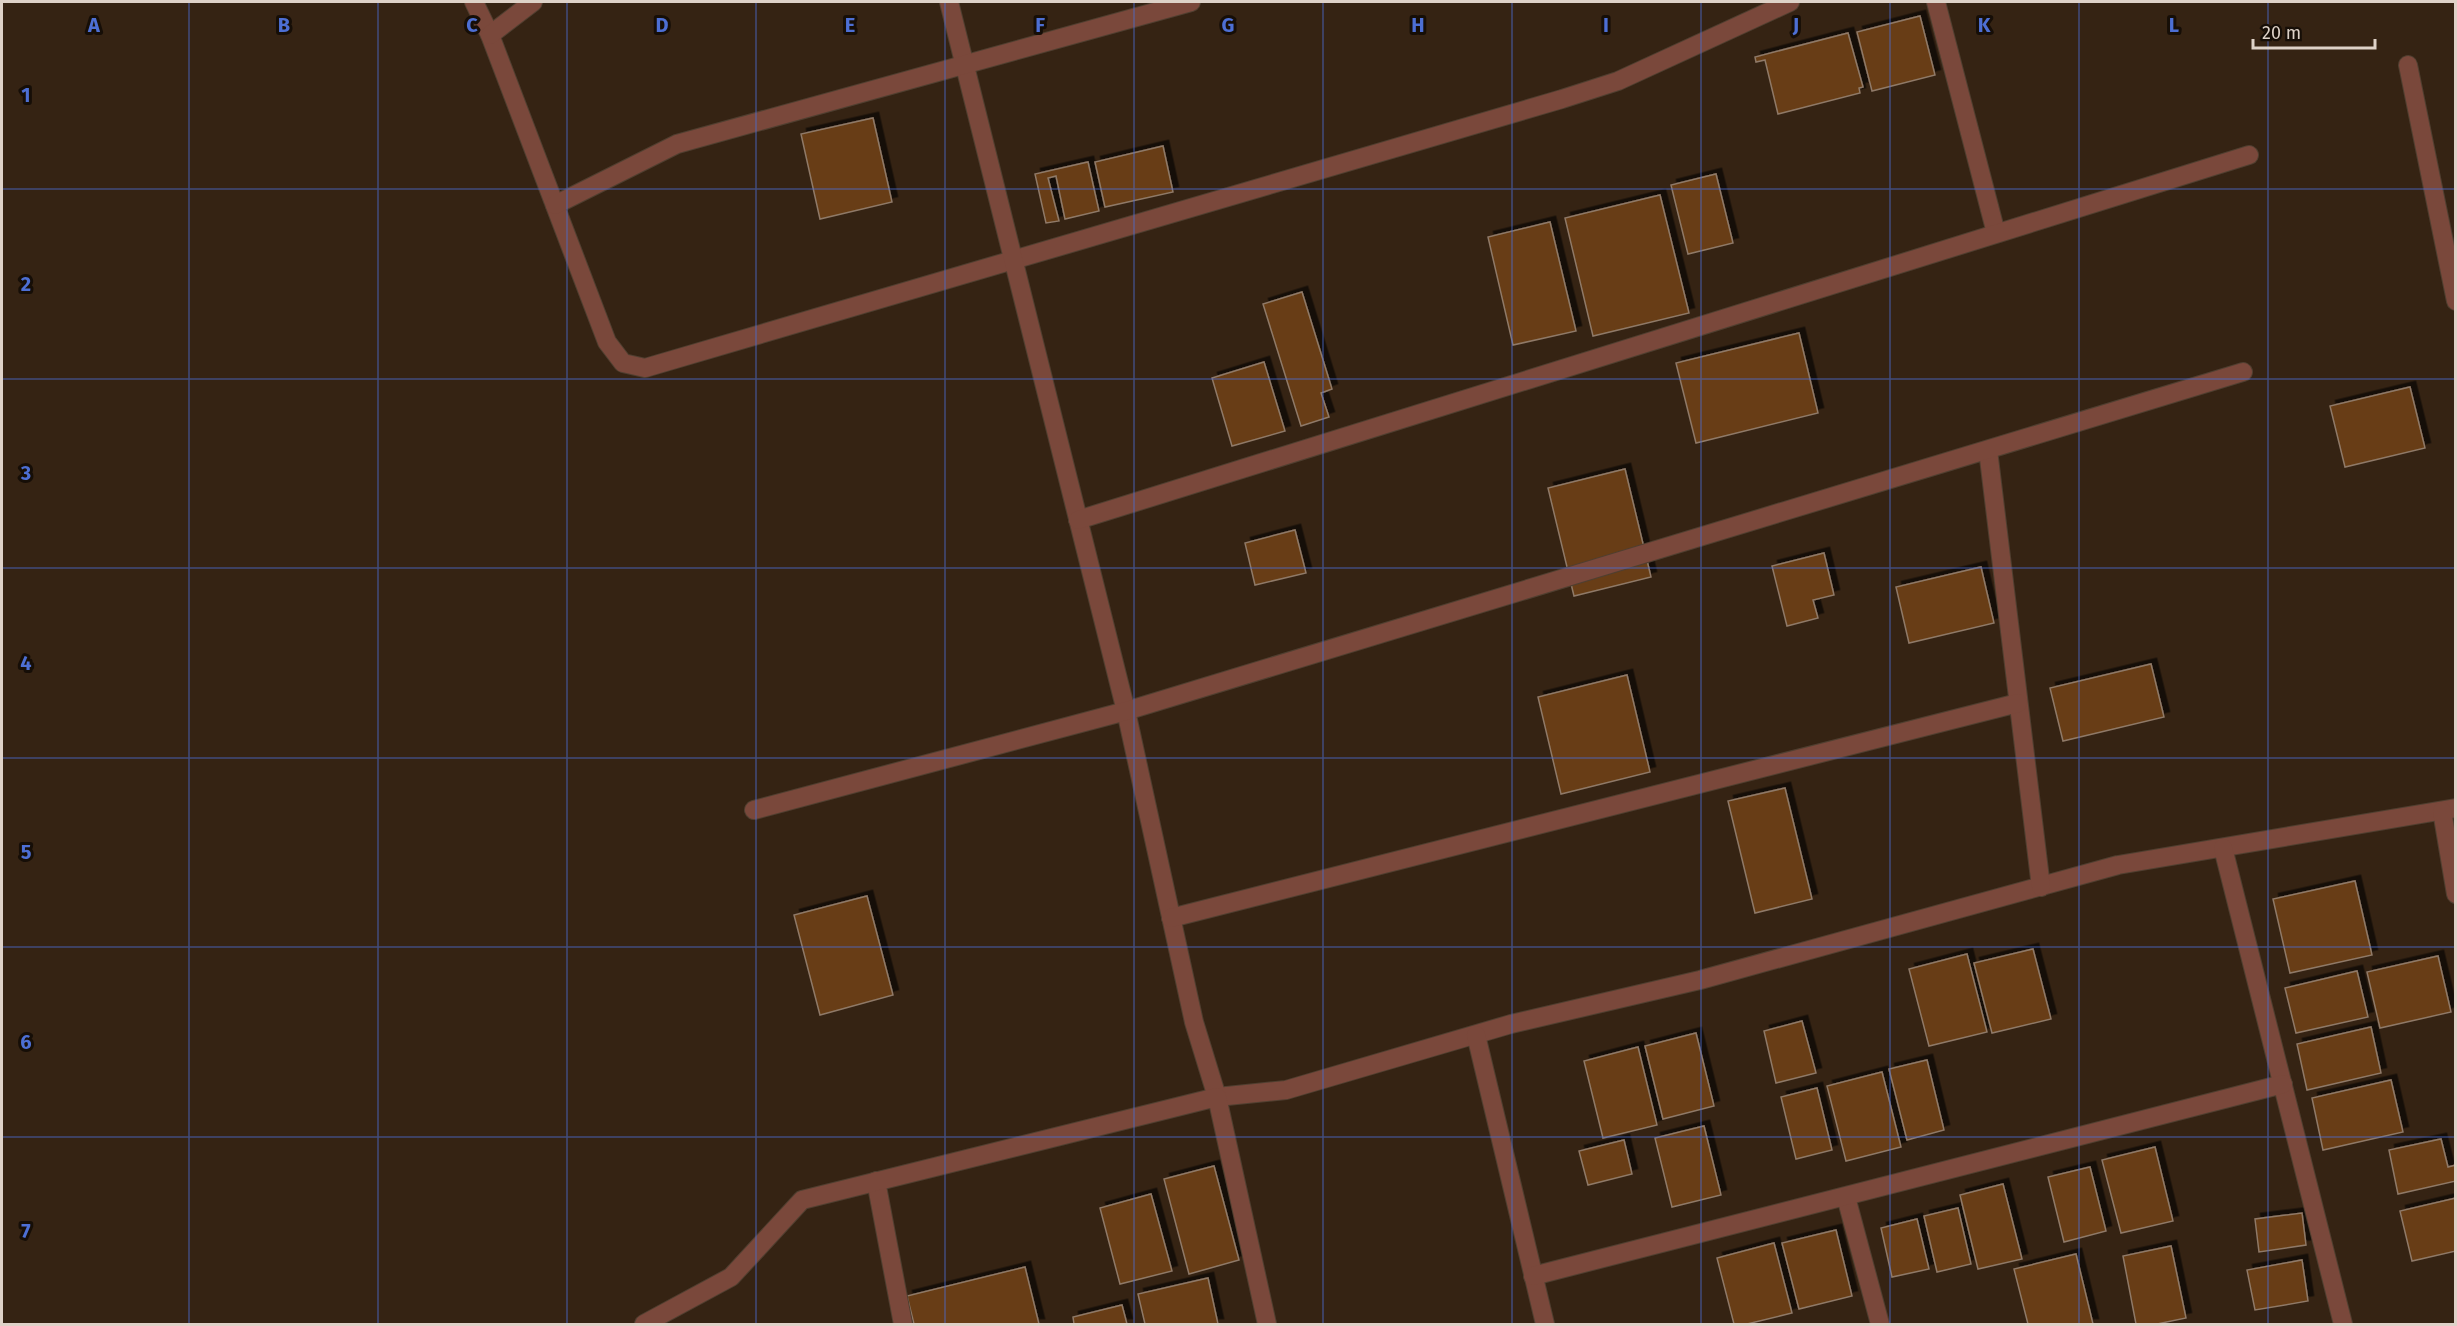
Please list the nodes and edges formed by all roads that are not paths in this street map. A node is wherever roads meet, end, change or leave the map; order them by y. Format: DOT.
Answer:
graph roads {
  1 [pos="474,2"];
  2 [pos="532,2"];
  3 [pos="949,2"];
  4 [pos="1191,2"];
  5 [pos="1790,2"];
  6 [pos="1936,2"];
  7 [pos="490,35"];
  8 [pos="965,65"];
  9 [pos="2408,65"];
  10 [pos="2249,155"];
  11 [pos="555,205"];
  12 [pos="1996,234"];
  13 [pos="1014,261"];
  14 [pos="2456,301"];
  15 [pos="2243,372"];
  16 [pos="1988,450"];
  17 [pos="1078,520"];
  18 [pos="2018,703"];
  19 [pos="1126,711"];
  20 [pos="2449,809"];
  21 [pos="754,810"];
  22 [pos="2223,848"];
  23 [pos="2041,887"];
  24 [pos="2456,894"];
  25 [pos="1171,918"];
  26 [pos="1476,1035"];
  27 [pos="2283,1084"];
  28 [pos="1217,1097"];
  29 [pos="876,1181"];
  30 [pos="1846,1197"];
  31 [pos="1533,1276"];
  32 [pos="644,1324"];
  33 [pos="903,1324"];
  34 [pos="1267,1324"];
  35 [pos="1545,1324"];
  36 [pos="1880,1324"];
  37 [pos="2343,1324"];
  1 -- 7 [label="street"];
  2 -- 7 [label="street"];
  3 -- 8 [label="street"];
  4 -- 8 [label="street"];
  5 -- 13 [label="street"];
  6 -- 12 [label="street"];
  7 -- 11 [label="street"];
  8 -- 11 [label="street"];
  8 -- 13 [label="street"];
  9 -- 14 [label="street"];
  10 -- 12 [label="street"];
  11 -- 13 [label="street"];
  12 -- 17 [label="street"];
  13 -- 17 [label="street"];
  15 -- 16 [label="street"];
  16 -- 18 [label="street"];
  16 -- 19 [label="street"];
  17 -- 19 [label="street"];
  18 -- 23 [label="street"];
  18 -- 25 [label="street"];
  19 -- 21 [label="street"];
  19 -- 25 [label="street"];
  20 -- 22 [label="street"];
  20 -- 24 [label="street"];
  22 -- 23 [label="street"];
  22 -- 27 [label="street"];
  23 -- 26 [label="street"];
  25 -- 28 [label="street"];
  26 -- 28 [label="street"];
  26 -- 31 [label="street"];
  27 -- 30 [label="street"];
  27 -- 37 [label="street"];
  28 -- 29 [label="street"];
  28 -- 34 [label="street"];
  29 -- 32 [label="street"];
  29 -- 33 [label="street"];
  30 -- 31 [label="street"];
  30 -- 36 [label="street"];
  31 -- 35 [label="street"];
}
